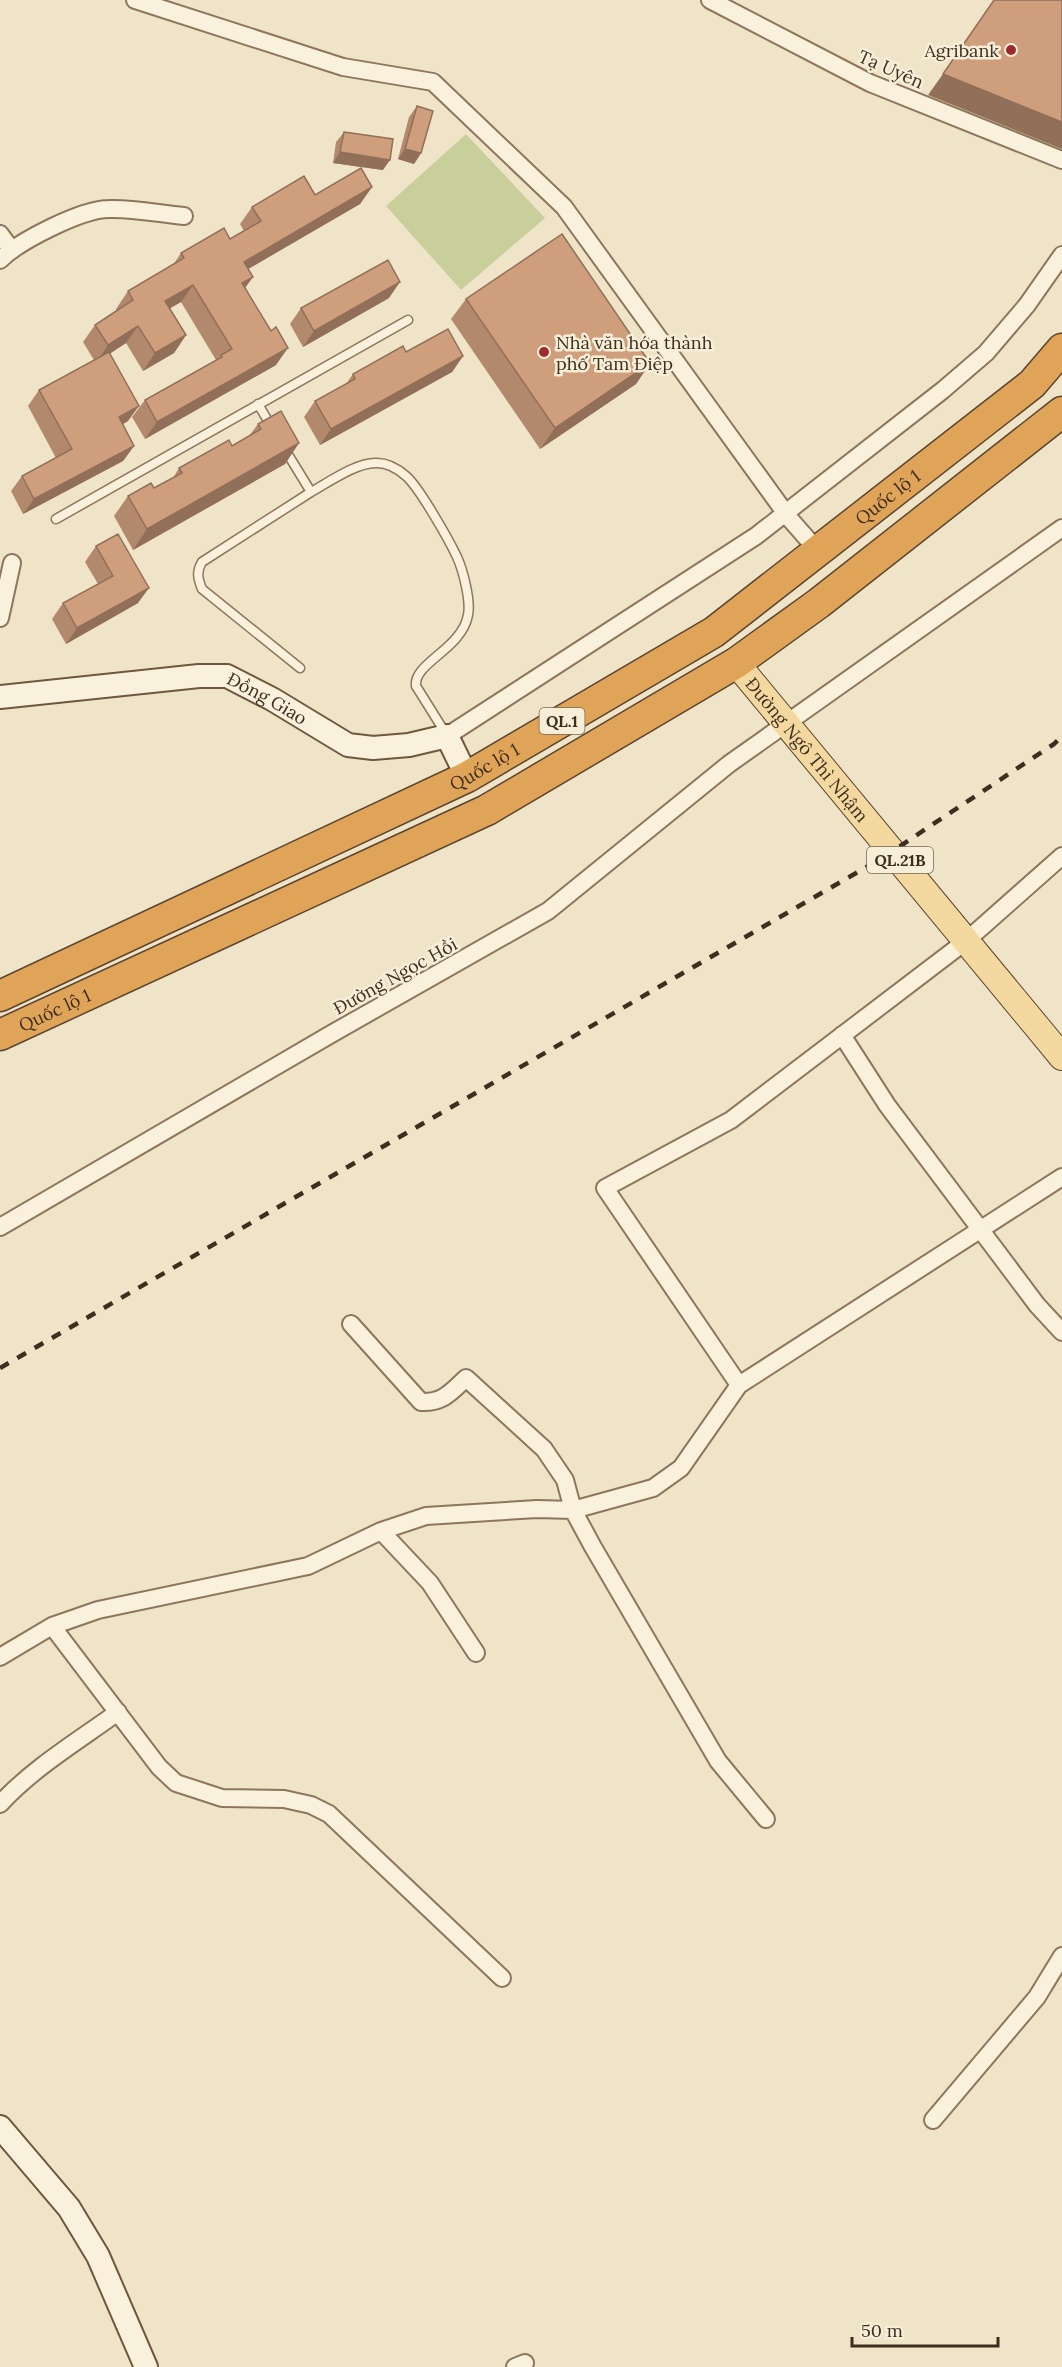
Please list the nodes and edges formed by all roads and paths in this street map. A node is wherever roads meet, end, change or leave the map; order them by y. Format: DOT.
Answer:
graph roads {
  1 [pos="135,0"];
  2 [pos="710,0"];
  3 [pos="1062,160"];
  4 [pos="184,216"];
  5 [pos="0,234"];
  6 [pos="6,254"];
  7 [pos="1062,255"];
  8 [pos="408,320"];
  9 [pos="1062,349"];
  10 [pos="258,404"];
  11 [pos="1062,412"];
  12 [pos="274,432"];
  13 [pos="280,441"];
  14 [pos="311,492"];
  15 [pos="785,513"];
  16 [pos="56,519"];
  17 [pos="1062,528"];
  18 [pos="818,551"];
  19 [pos="12,563"];
  20 [pos="0,618"];
  21 [pos="711,634"];
  22 [pos="736,663"];
  23 [pos="300,668"];
  24 [pos="0,697"];
  25 [pos="786,725"];
  26 [pos="447,736"];
  27 [pos="467,777"];
  28 [pos="1062,856"];
  29 [pos="966,940"];
  30 [pos="0,996"];
  31 [pos="0,1035"];
  32 [pos="842,1035"];
  33 [pos="1062,1057"];
  34 [pos="1062,1177"];
  35 [pos="0,1227"];
  36 [pos="981,1230"];
  37 [pos="351,1324"];
  38 [pos="1062,1332"];
  39 [pos="739,1385"];
  40 [pos="573,1510"];
  41 [pos="381,1531"];
  42 [pos="52,1626"];
  43 [pos="476,1653"];
  44 [pos="0,1657"];
  45 [pos="118,1712"];
  46 [pos="0,1804"];
  47 [pos="766,1819"];
  48 [pos="1062,1956"];
  49 [pos="502,1978"];
  50 [pos="933,2120"];
  51 [pos="0,2127"];
  52 [pos="146,2367"];
  1 -- 15 [label="street"];
  2 -- 3 [label="street, Tạ Uyên"];
  4 -- 6 [label="street"];
  5 -- 6 [label="street"];
  7 -- 15 [label="street"];
  8 -- 10 [label="lane"];
  9 -- 18 [label="highway, Quốc lộ 1 / QL.1"];
  10 -- 12 [label="lane"];
  10 -- 16 [label="lane"];
  11 -- 22 [label="highway, Quốc lộ 1 / QL.1"];
  13 -- 14 [label="lane"];
  14 -- 23 [label="lane"];
  14 -- 26 [label="lane"];
  15 -- 18 [label="street"];
  15 -- 26 [label="street"];
  17 -- 25 [label="street, Đường Ngọc Hồi"];
  18 -- 21 [label="highway, Quốc lộ 1 / QL.1"];
  19 -- 20 [label="street"];
  21 -- 22 [label="highway"];
  21 -- 27 [label="highway, Quốc lộ 1 / QL.1"];
  22 -- 25 [label="main road, Đường Ngô Thì Nhậm / QL.21B"];
  22 -- 31 [label="highway, Quốc lộ 1 / QL.1"];
  24 -- 26 [label="main road, Đồng Giao"];
  25 -- 29 [label="main road, Đường Ngô Thì Nhậm / QL.21B"];
  25 -- 35 [label="street, Đường Ngọc Hồi"];
  26 -- 27 [label="main road"];
  27 -- 30 [label="highway, Quốc lộ 1 / QL.1"];
  28 -- 29 [label="street"];
  29 -- 32 [label="street"];
  29 -- 33 [label="main road, Đường Ngô Thì Nhậm / QL.21B"];
  32 -- 36 [label="street"];
  32 -- 39 [label="street"];
  34 -- 36 [label="street"];
  36 -- 38 [label="street"];
  36 -- 39 [label="street"];
  37 -- 40 [label="street"];
  39 -- 40 [label="street"];
  40 -- 41 [label="street"];
  40 -- 47 [label="street"];
  41 -- 42 [label="street"];
  41 -- 43 [label="street"];
  42 -- 44 [label="street"];
  42 -- 45 [label="street"];
  45 -- 46 [label="street"];
  45 -- 49 [label="street"];
  48 -- 50 [label="street"];
  51 -- 52 [label="main road"];
}
